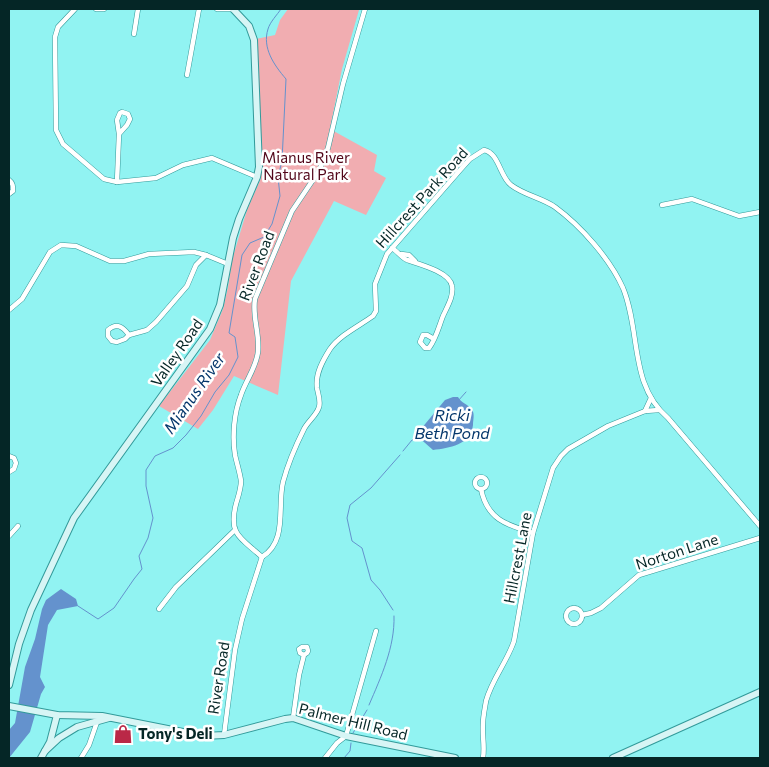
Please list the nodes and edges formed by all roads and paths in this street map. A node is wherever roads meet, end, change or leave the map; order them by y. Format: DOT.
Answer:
graph roads {
  1 [pos="75,9"];
  2 [pos="96,9"];
  3 [pos="104,9"];
  4 [pos="138,9"];
  5 [pos="199,9"];
  6 [pos="217,9"];
  7 [pos="232,9"];
  8 [pos="365,9"];
  9 [pos="134,34"];
  10 [pos="187,75"];
  11 [pos="119,134"];
  12 [pos="257,177"];
  13 [pos="9,180"];
  14 [pos="117,182"];
  15 [pos="9,194"];
  16 [pos="662,205"];
  17 [pos="760,212"];
  18 [pos="392,248"];
  19 [pos="206,255"];
  20 [pos="228,264"];
  21 [pos="9,310"];
  22 [pos="129,335"];
  23 [pos="434,339"];
  24 [pos="651,398"];
  25 [pos="659,410"];
  26 [pos="645,411"];
  27 [pos="9,456"];
  28 [pos="9,472"];
  29 [pos="481,489"];
  30 [pos="18,526"];
  31 [pos="760,526"];
  32 [pos="235,530"];
  33 [pos="533,533"];
  34 [pos="9,536"];
  35 [pos="760,538"];
  36 [pos="262,557"];
  37 [pos="158,608"];
  38 [pos="582,615"];
  39 [pos="376,631"];
  40 [pos="304,655"];
  41 [pos="11,669"];
  42 [pos="9,685"];
  43 [pos="760,692"];
  44 [pos="11,707"];
  45 [pos="57,714"];
  46 [pos="110,718"];
  47 [pos="293,718"];
  48 [pos="98,722"];
  49 [pos="224,735"];
  50 [pos="346,736"];
  51 [pos="45,751"];
  52 [pos="41,758"];
  53 [pos="81,758"];
  54 [pos="325,758"];
  55 [pos="455,758"];
  56 [pos="483,758"];
  57 [pos="612,758"];
  1 -- 14 [label="street"];
  2 -- 3 [label="street"];
  4 -- 9 [label="street"];
  5 -- 10 [label="street"];
  6 -- 7 [label="street"];
  7 -- 12 [label="street, Valley Road"];
  8 -- 32 [label="street, River Road"];
  11 -- 14 [label="street"];
  12 -- 14 [label="street"];
  12 -- 20 [label="street, Valley Road"];
  13 -- 15 [label="street"];
  16 -- 17 [label="street"];
  18 -- 23 [label="street"];
  18 -- 24 [label="street, Hillcrest Park Road"];
  18 -- 36 [label="street, Hillcrest Park Road"];
  19 -- 20 [label="street"];
  19 -- 21 [label="street"];
  19 -- 22 [label="street"];
  20 -- 41 [label="street, Valley Road"];
  22 -- 22 [label="street"];
  24 -- 25 [label="street, Hillcrest Park Road"];
  24 -- 26 [label="street"];
  25 -- 26 [label="street, Hillcrest Lane"];
  25 -- 31 [label="street, Hillcrest Park Road"];
  26 -- 33 [label="street, Hillcrest Lane"];
  27 -- 28 [label="street"];
  29 -- 33 [label="street"];
  30 -- 34 [label="street"];
  32 -- 36 [label="street"];
  32 -- 37 [label="street"];
  33 -- 56 [label="street, Hillcrest Lane"];
  35 -- 38 [label="street, Norton Lane"];
  36 -- 49 [label="street, River Road"];
  39 -- 50 [label="street"];
  40 -- 47 [label="street"];
  41 -- 42 [label="street, Valley Road"];
  43 -- 57 [label="street"];
  44 -- 45 [label="street, Palmer Hill Road"];
  45 -- 46 [label="street, Palmer Hill Road"];
  45 -- 51 [label="street"];
  46 -- 48 [label="street"];
  46 -- 49 [label="street, Palmer Hill Road"];
  47 -- 49 [label="street, Palmer Hill Road"];
  47 -- 50 [label="street, Palmer Hill Road"];
  48 -- 51 [label="street"];
  48 -- 53 [label="street"];
  50 -- 54 [label="street"];
  50 -- 55 [label="street, Palmer Hill Road"];
  51 -- 52 [label="street"];
}
